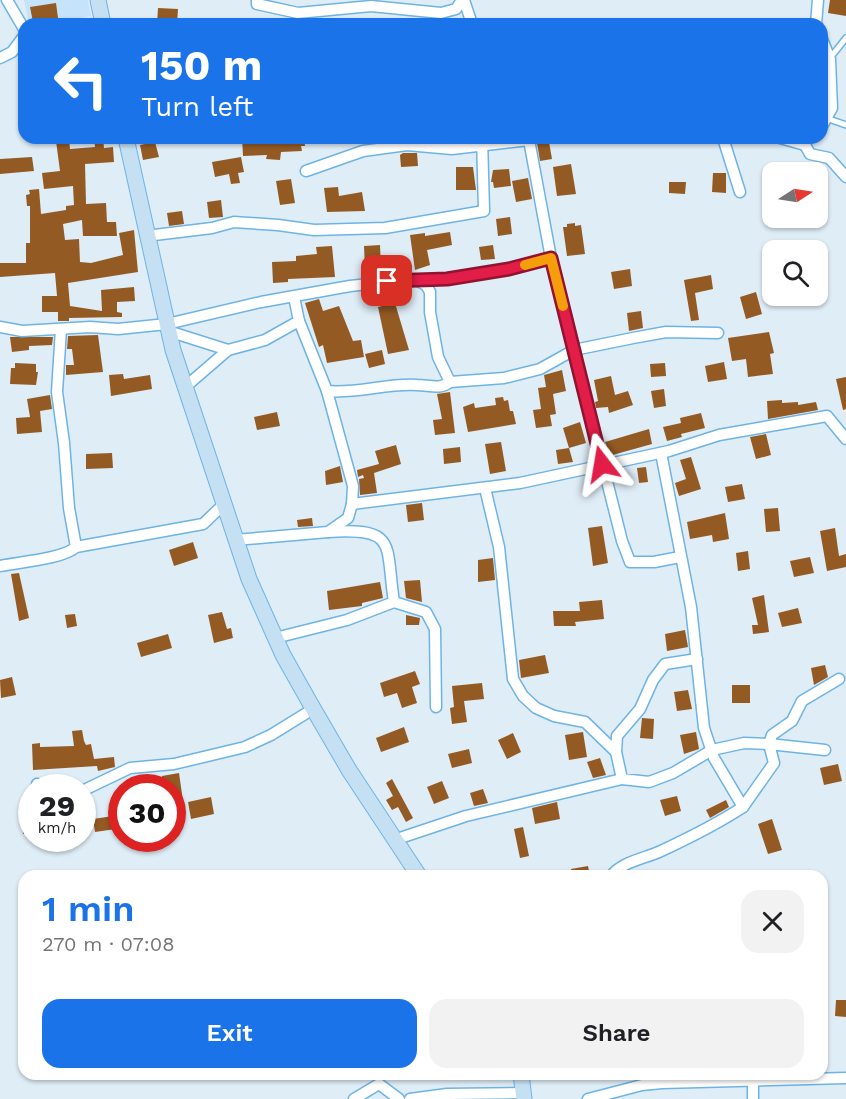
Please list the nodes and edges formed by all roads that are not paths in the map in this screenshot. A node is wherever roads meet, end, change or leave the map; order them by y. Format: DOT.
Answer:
graph roads {
  1 [pos="7,0"];
  2 [pos="98,0"];
  3 [pos="257,0"];
  4 [pos="463,0"];
  5 [pos="818,0"];
  6 [pos="99,18"];
  7 [pos="470,18"];
  8 [pos="816,18"];
  9 [pos="18,19"];
  10 [pos="846,38"];
  11 [pos="18,44"];
  12 [pos="828,54"];
  13 [pos="0,58"];
  14 [pos="830,59"];
  15 [pos="828,115"];
  16 [pos="828,123"];
  17 [pos="846,125"];
  18 [pos="127,144"];
  19 [pos="472,144"];
  20 [pos="482,144"];
  21 [pos="534,144"];
  22 [pos="725,144"];
  23 [pos="805,144"];
  24 [pos="306,171"];
  25 [pos="846,177"];
  26 [pos="740,192"];
  27 [pos="146,236"];
  28 [pos="551,258"];
  29 [pos="416,280"];
  30 [pos="294,297"];
  31 [pos="299,321"];
  32 [pos="0,327"];
  33 [pos="167,328"];
  34 [pos="61,329"];
  35 [pos="718,333"];
  36 [pos="228,350"];
  37 [pos="574,350"];
  38 [pos="450,382"];
  39 [pos="184,388"];
  40 [pos="327,391"];
  41 [pos="846,439"];
  42 [pos="661,453"];
  43 [pos="602,464"];
  44 [pos="485,488"];
  45 [pos="352,504"];
  46 [pos="223,505"];
  47 [pos="328,532"];
  48 [pos="235,540"];
  49 [pos="76,548"];
  50 [pos="680,557"];
  51 [pos="0,566"];
  52 [pos="394,602"];
  53 [pos="275,638"];
  54 [pos="697,659"];
  55 [pos="839,679"];
  56 [pos="436,707"];
  57 [pos="313,709"];
  58 [pos="769,744"];
  59 [pos="712,750"];
  60 [pos="825,750"];
  61 [pos="616,752"];
  62 [pos="622,779"];
  63 [pos="96,784"];
  64 [pos="743,807"];
  65 [pos="394,840"];
  66 [pos="415,870"];
  67 [pos="616,870"];
  68 [pos="846,1078"];
  69 [pos="828,1079"];
  70 [pos="522,1080"];
  71 [pos="800,1080"];
  72 [pos="753,1082"];
  73 [pos="524,1096"];
  74 [pos="354,1099"];
  75 [pos="399,1099"];
  76 [pos="410,1099"];
  77 [pos="588,1099"];
  78 [pos="753,1099"];
  1 -- 9 [label="street"];
  2 -- 6 [label="street"];
  3 -- 4 [label="street"];
  4 -- 7 [label="street"];
  5 -- 8 [label="street"];
  10 -- 14 [label="lane"];
  11 -- 13 [label="street"];
  12 -- 14 [label="street"];
  14 -- 15 [label="street"];
  16 -- 17 [label="lane"];
  18 -- 27 [label="street"];
  19 -- 24 [label="street"];
  20 -- 27 [label="street"];
  21 -- 28 [label="street"];
  22 -- 26 [label="street"];
  23 -- 25 [label="street"];
  27 -- 33 [label="street"];
  28 -- 29 [label="street"];
  28 -- 37 [label="street"];
  29 -- 30 [label="street"];
  29 -- 38 [label="street"];
  30 -- 31 [label="street"];
  30 -- 33 [label="street"];
  31 -- 36 [label="street"];
  31 -- 40 [label="street"];
  32 -- 34 [label="street"];
  33 -- 34 [label="street"];
  33 -- 36 [label="street"];
  33 -- 39 [label="street"];
  34 -- 49 [label="street"];
  35 -- 37 [label="street"];
  36 -- 39 [label="street"];
  37 -- 38 [label="street"];
  37 -- 43 [label="street"];
  38 -- 40 [label="street"];
  39 -- 46 [label="street"];
  40 -- 45 [label="street"];
  41 -- 42 [label="street"];
  42 -- 43 [label="street"];
  42 -- 50 [label="street"];
  43 -- 44 [label="street"];
  43 -- 50 [label="street"];
  44 -- 45 [label="street"];
  44 -- 61 [label="street"];
  45 -- 47 [label="street"];
  46 -- 48 [label="street"];
  46 -- 49 [label="street"];
  47 -- 48 [label="street"];
  47 -- 52 [label="street"];
  48 -- 53 [label="street"];
  49 -- 51 [label="street"];
  50 -- 54 [label="street"];
  52 -- 53 [label="street"];
  52 -- 56 [label="street"];
  53 -- 57 [label="street"];
  54 -- 59 [label="street"];
  54 -- 61 [label="street"];
  55 -- 58 [label="street"];
  57 -- 63 [label="street"];
  57 -- 65 [label="street"];
  58 -- 59 [label="street"];
  58 -- 60 [label="street"];
  58 -- 64 [label="street"];
  59 -- 62 [label="street"];
  59 -- 64 [label="street"];
  61 -- 62 [label="street"];
  62 -- 65 [label="street"];
  64 -- 67 [label="street"];
  65 -- 66 [label="street"];
  68 -- 69 [label="street"];
  70 -- 73 [label="street"];
  71 -- 72 [label="street"];
  72 -- 77 [label="street"];
  72 -- 78 [label="street"];
  73 -- 76 [label="street"];
  74 -- 75 [label="street"];
}
